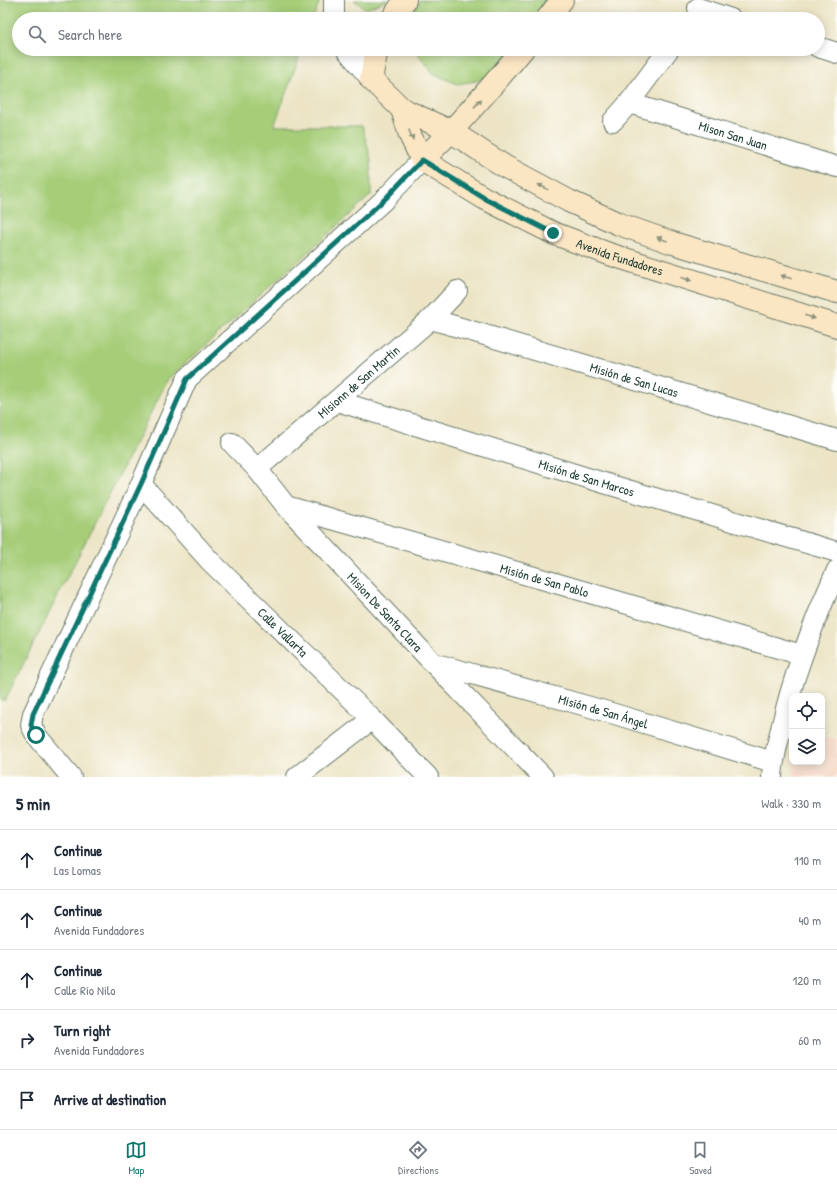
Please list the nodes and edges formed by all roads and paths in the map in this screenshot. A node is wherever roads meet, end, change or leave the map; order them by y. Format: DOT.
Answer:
graph roads {
  1 [pos="334,0"];
  2 [pos="405,0"];
  3 [pos="562,0"];
  4 [pos="698,9"];
  5 [pos="334,12"];
  6 [pos="397,12"];
  7 [pos="553,12"];
  8 [pos="708,12"];
  9 [pos="825,49"];
  10 [pos="837,53"];
  11 [pos="352,56"];
  12 [pos="376,56"];
  13 [pos="517,56"];
  14 [pos="664,56"];
  15 [pos="371,79"];
  16 [pos="629,103"];
  17 [pos="402,110"];
  18 [pos="613,121"];
  19 [pos="452,132"];
  20 [pos="422,160"];
  21 [pos="837,167"];
  22 [pos="457,291"];
  23 [pos="837,292"];
  24 [pos="431,319"];
  25 [pos="837,326"];
  26 [pos="337,401"];
  27 [pos="837,440"];
  28 [pos="232,443"];
  29 [pos="257,469"];
  30 [pos="141,484"];
  31 [pos="286,506"];
  32 [pos="837,552"];
  33 [pos="837,570"];
  34 [pos="802,655"];
  35 [pos="433,663"];
  36 [pos="372,719"];
  37 [pos="773,769"];
  38 [pos="71,777"];
  39 [pos="297,777"];
  40 [pos="428,777"];
  41 [pos="544,777"];
  1 -- 5 [label="street"];
  2 -- 6 [label="street"];
  3 -- 7 [label="street"];
  4 -- 8 [label="street"];
  9 -- 10 [label="street"];
  11 -- 15 [label="street"];
  12 -- 15 [label="street"];
  19 -- 13 [label="street, one-way"];
  14 -- 16 [label="street"];
  15 -- 17 [label="street"];
  16 -- 18 [label="street"];
  16 -- 21 [label="street, Mison San Juan"];
  17 -- 19 [label="street"];
  17 -- 20 [label="street, one-way"];
  19 -- 20 [label="street"];
  23 -- 19 [label="street, one-way"];
  20 -- 25 [label="street, Avenida Fundadores, one-way"];
  20 -- 30 [label="street"];
  22 -- 24 [label="street, Misionn de San Martin"];
  24 -- 26 [label="street, Misionn de San Martin"];
  24 -- 27 [label="street, Misión de San Lucas"];
  26 -- 29 [label="street, Misionn de San Martin"];
  26 -- 32 [label="street, Misión de San Marcos"];
  28 -- 29 [label="street, Mision De Santa Clara"];
  29 -- 31 [label="street, Mision De Santa Clara"];
  30 -- 36 [label="street, Calle Vallarta"];
  30 -- 38 [label="street"];
  31 -- 34 [label="street, Misión de San Pablo"];
  31 -- 35 [label="street, Mision De Santa Clara"];
  33 -- 34 [label="street"];
  34 -- 37 [label="street"];
  35 -- 37 [label="street, Misión de San Ángel"];
  35 -- 41 [label="street, Mision De Santa Clara"];
  36 -- 39 [label="street"];
  36 -- 40 [label="street, Calle Vallarta"];
}
